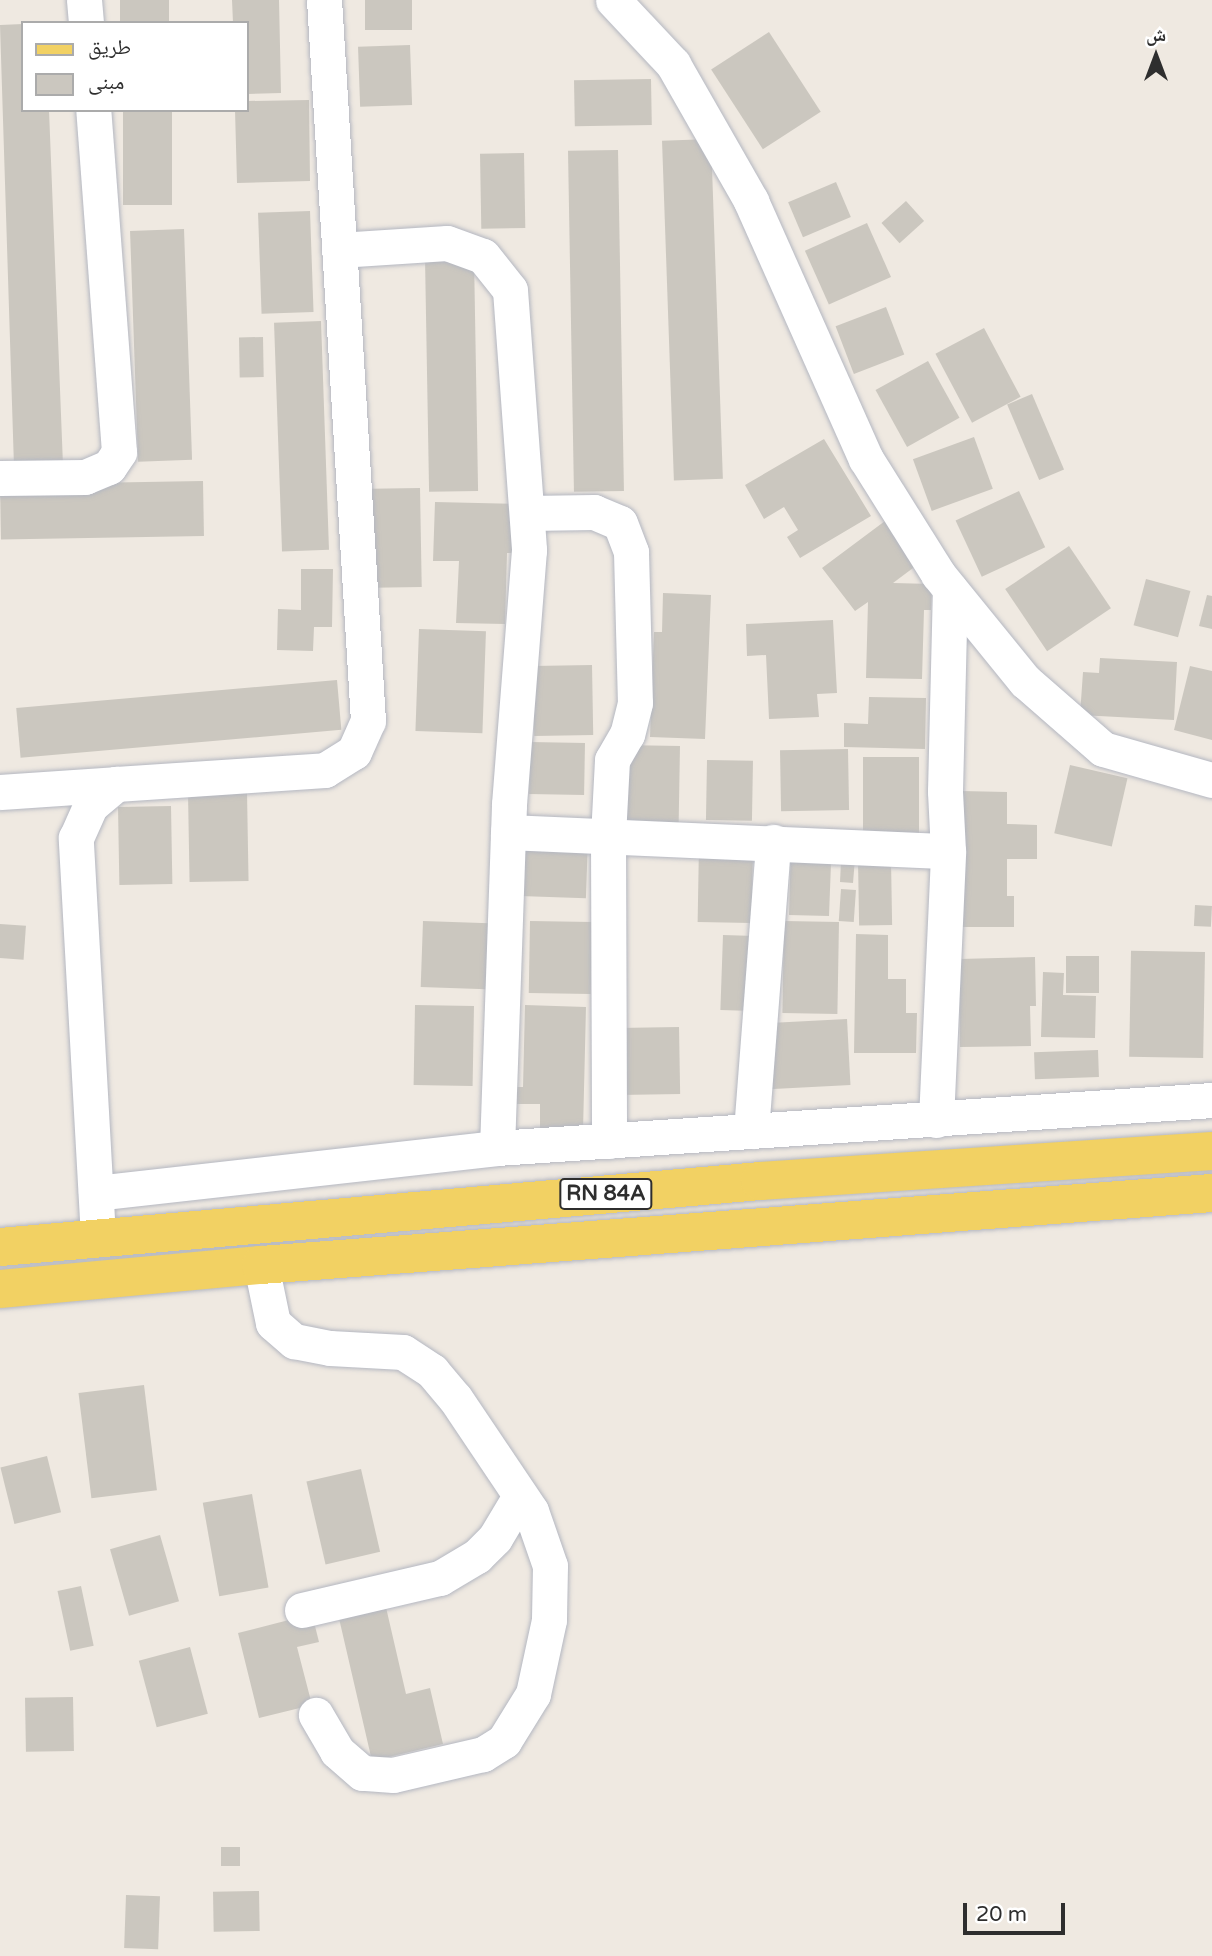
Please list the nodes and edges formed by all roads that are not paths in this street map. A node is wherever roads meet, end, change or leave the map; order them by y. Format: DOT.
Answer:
graph roads {
  1 [pos="84,0"];
  2 [pos="324,0"];
  3 [pos="613,0"];
  4 [pos="86,21"];
  5 [pos="93,112"];
  6 [pos="339,250"];
  7 [pos="0,478"];
  8 [pos="527,513"];
  9 [pos="950,589"];
  10 [pos="1212,780"];
  11 [pos="116,784"];
  12 [pos="0,792"];
  13 [pos="508,832"];
  14 [pos="608,836"];
  15 [pos="773,842"];
  16 [pos="948,851"];
  17 [pos="1212,1100"];
  18 [pos="936,1120"];
  19 [pos="751,1131"];
  20 [pos="608,1141"];
  21 [pos="497,1148"];
  22 [pos="1212,1151"];
  23 [pos="96,1193"];
  24 [pos="1212,1193"];
  25 [pos="98,1237"];
  26 [pos="0,1247"];
  27 [pos="261,1265"];
  28 [pos="0,1289"];
  29 [pos="520,1496"];
  30 [pos="302,1610"];
  31 [pos="316,1716"];
  1 -- 4 [label="street"];
  2 -- 6 [label="street"];
  3 -- 9 [label="street"];
  5 -- 7 [label="street"];
  6 -- 8 [label="street"];
  6 -- 11 [label="street"];
  8 -- 13 [label="street"];
  8 -- 14 [label="street"];
  9 -- 10 [label="street"];
  9 -- 16 [label="street"];
  11 -- 12 [label="street"];
  11 -- 23 [label="street"];
  13 -- 14 [label="street"];
  13 -- 21 [label="street"];
  14 -- 15 [label="street"];
  14 -- 20 [label="street"];
  15 -- 16 [label="street"];
  15 -- 19 [label="street"];
  16 -- 18 [label="street"];
  17 -- 18 [label="street"];
  18 -- 19 [label="street"];
  19 -- 20 [label="street"];
  20 -- 21 [label="street"];
  21 -- 23 [label="street"];
  22 -- 25 [label="main road, RN 84A"];
  23 -- 25 [label="street"];
  24 -- 27 [label="main road, RN 84A"];
  25 -- 26 [label="main road, RN 84A"];
  27 -- 28 [label="main road, RN 84A"];
  27 -- 29 [label="street"];
  29 -- 30 [label="street"];
  29 -- 31 [label="street"];
}
